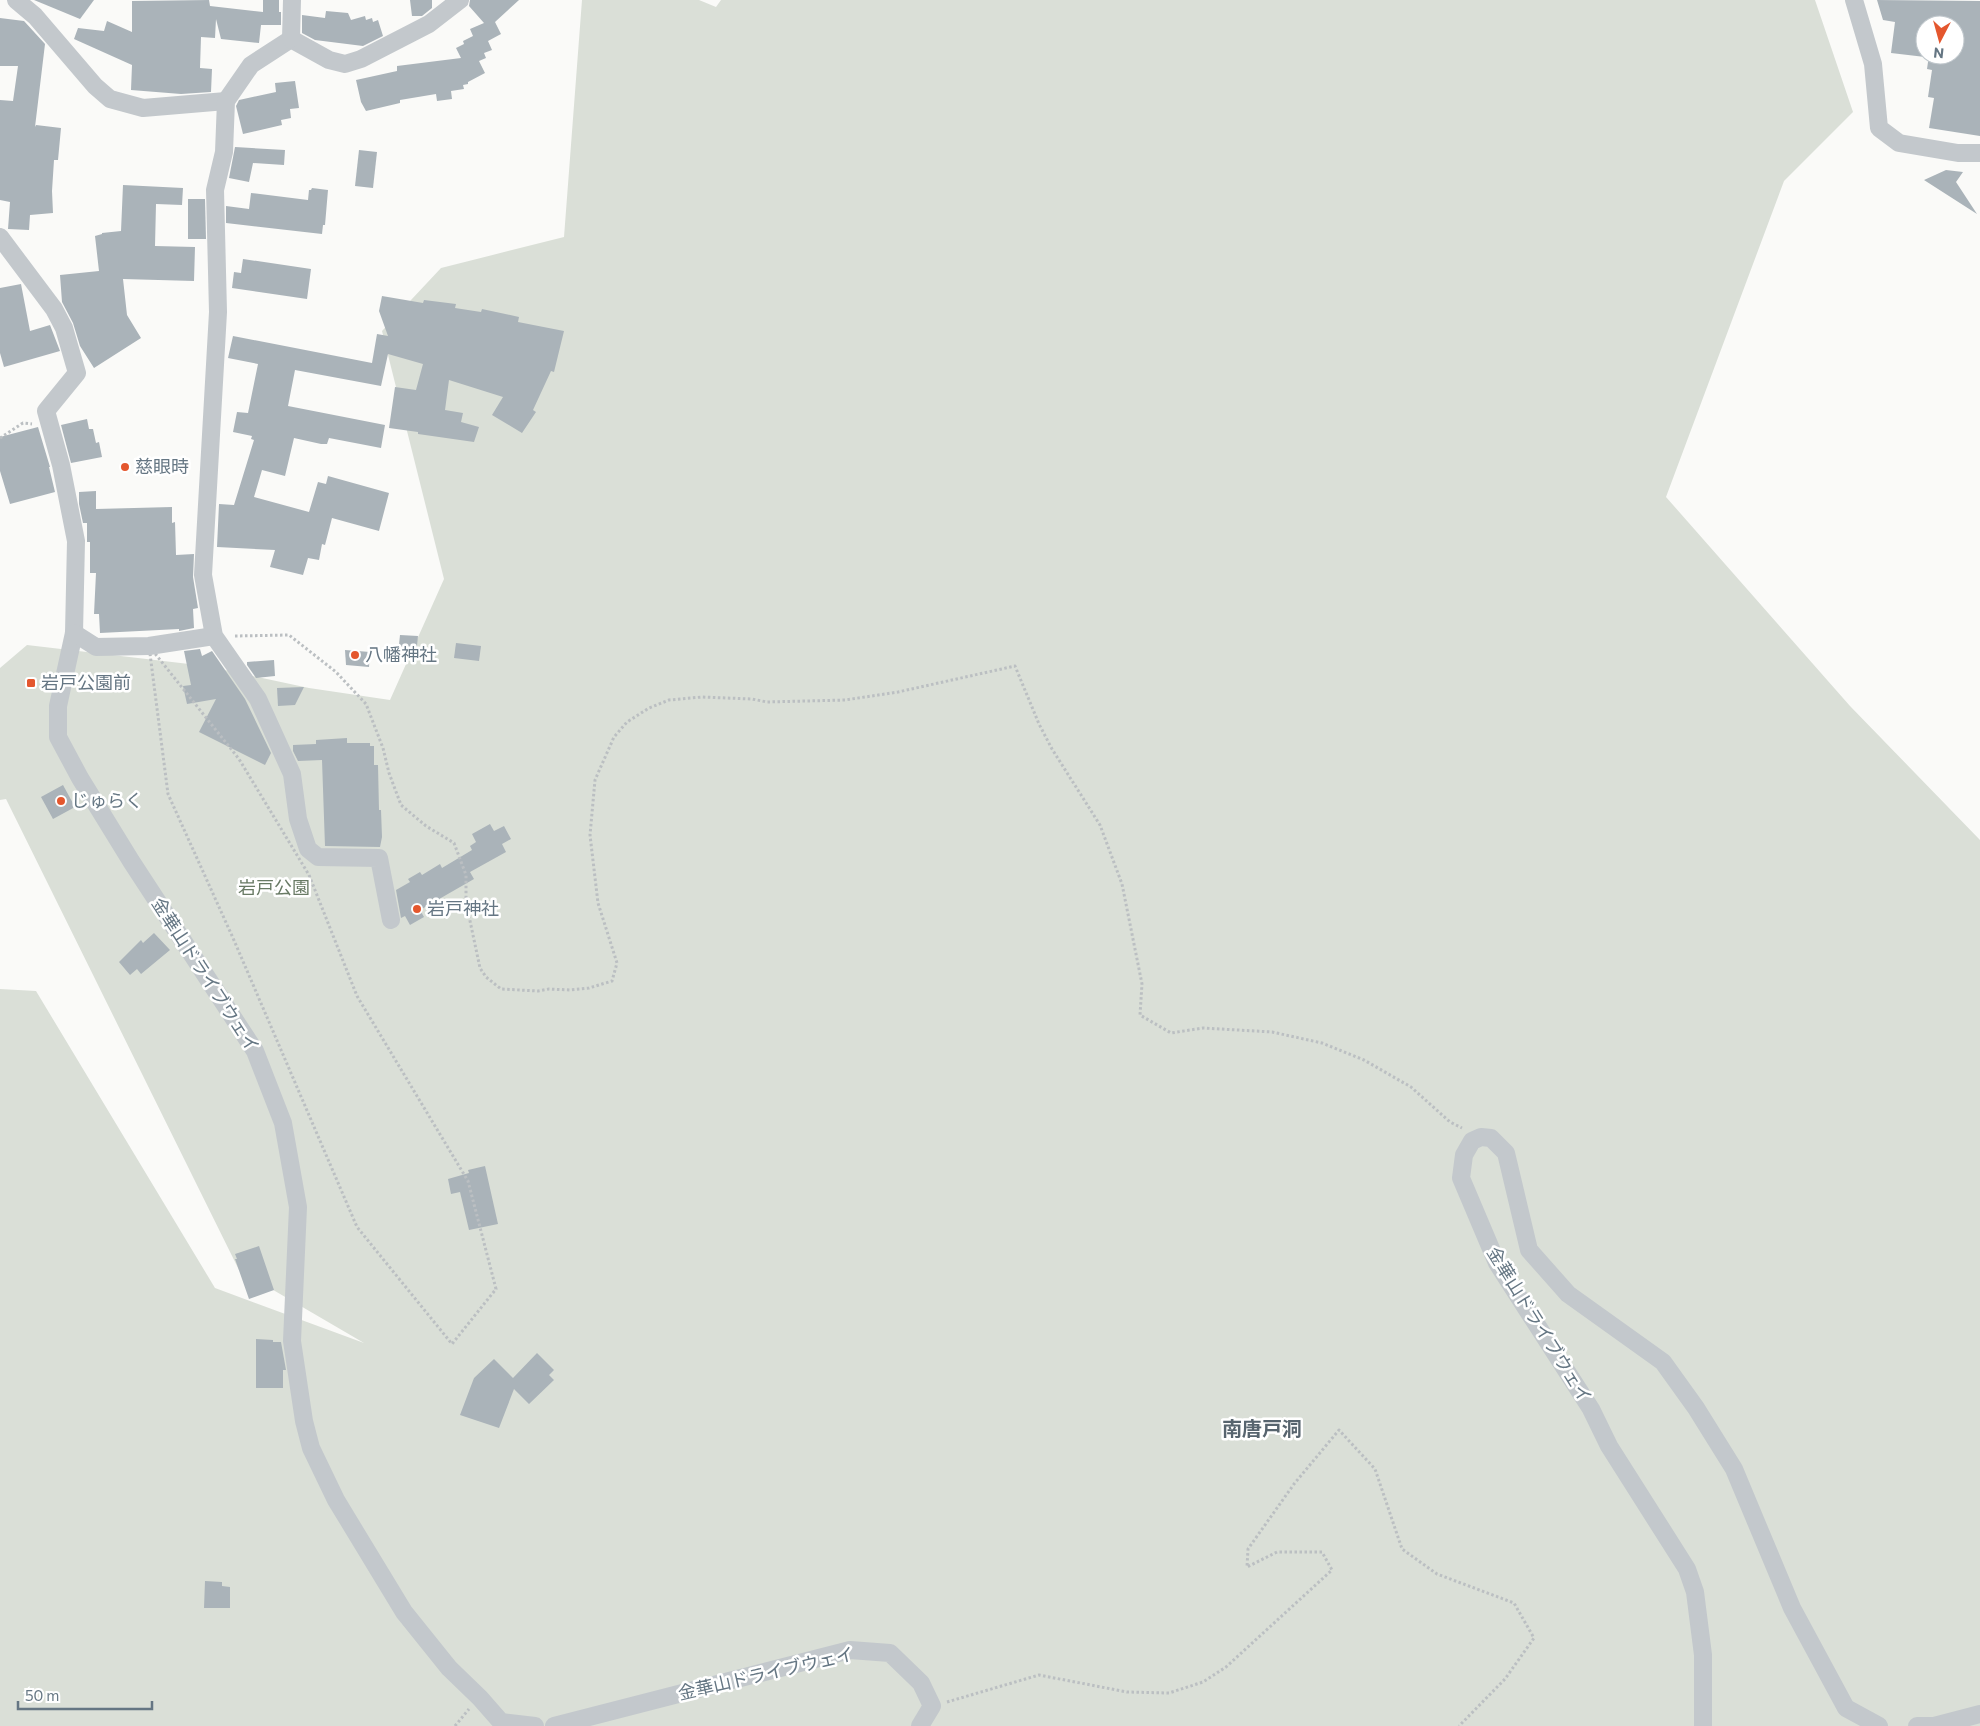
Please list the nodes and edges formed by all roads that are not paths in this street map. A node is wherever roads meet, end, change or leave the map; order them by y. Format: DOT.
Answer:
graph roads {
  1 [pos="16,0"];
  2 [pos="292,0"];
  3 [pos="460,0"];
  4 [pos="1854,0"];
  5 [pos="291,39"];
  6 [pos="226,102"];
  7 [pos="1980,153"];
  8 [pos="0,237"];
  9 [pos="74,633"];
  10 [pos="214,636"];
  11 [pos="391,920"];
  12 [pos="1980,1714"];
  13 [pos="535,1726"];
  14 [pos="554,1726"];
  15 [pos="920,1726"];
  16 [pos="1703,1726"];
  17 [pos="1879,1726"];
  18 [pos="1917,1726"];
  1 -- 6 [label="street"];
  2 -- 5 [label="street"];
  3 -- 5 [label="street"];
  4 -- 7 [label="street"];
  5 -- 6 [label="street"];
  6 -- 10 [label="street"];
  8 -- 9 [label="street, 金華山ドライブウェイ"];
  9 -- 10 [label="street"];
  9 -- 13 [label="street, 金華山ドライブウェイ"];
  10 -- 11 [label="street"];
  12 -- 18 [label="street"];
  14 -- 15 [label="street, 金華山ドライブウェイ"];
  16 -- 17 [label="street, 金華山ドライブウェイ"];
}
